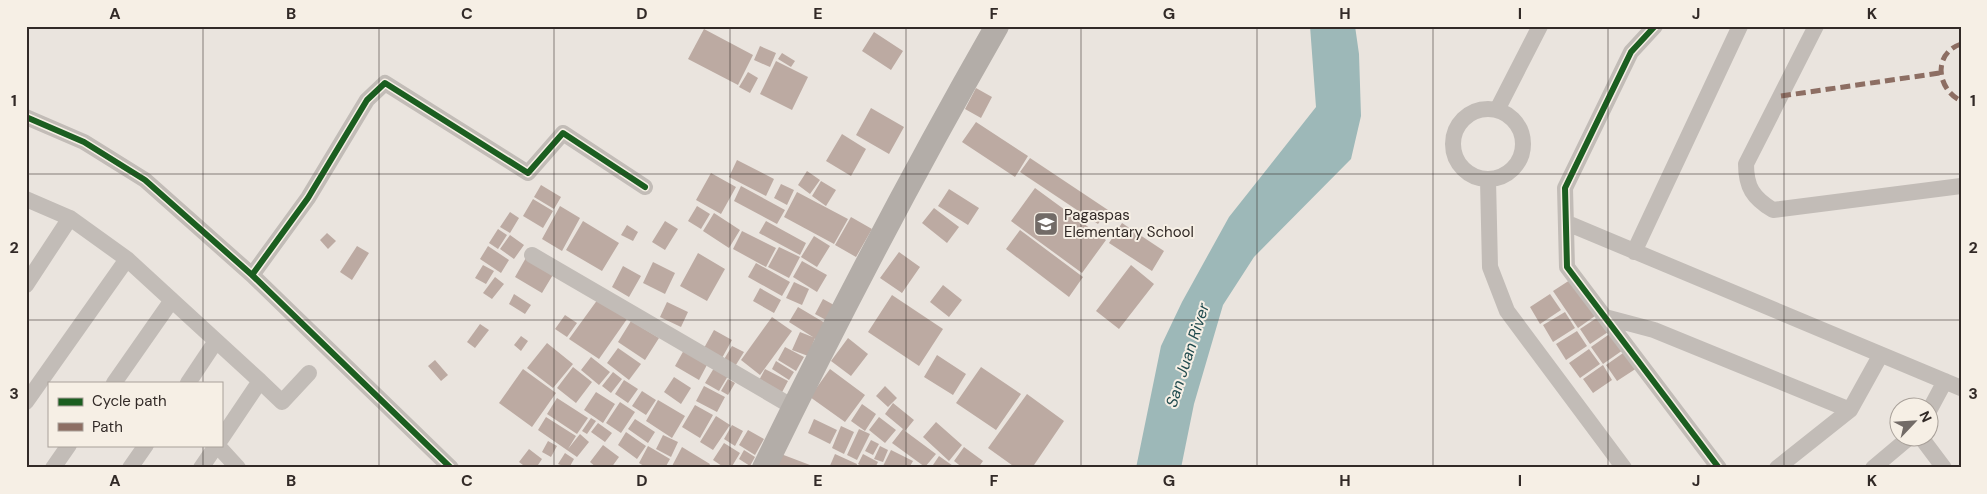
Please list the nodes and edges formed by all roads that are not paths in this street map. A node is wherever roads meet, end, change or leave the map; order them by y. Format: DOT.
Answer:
graph roads {
  1 [pos="997,26"];
  2 [pos="1540,26"];
  3 [pos="1655,26"];
  4 [pos="1740,26"];
  5 [pos="1816,26"];
  6 [pos="1497,110"];
  7 [pos="26,117"];
  8 [pos="1488,180"];
  9 [pos="1961,186"];
  10 [pos="645,187"];
  11 [pos="26,199"];
  12 [pos="70,218"];
  13 [pos="1568,223"];
  14 [pos="1634,252"];
  15 [pos="532,254"];
  16 [pos="127,259"];
  17 [pos="252,275"];
  18 [pos="26,285"];
  19 [pos="172,300"];
  20 [pos="1605,317"];
  21 [pos="216,341"];
  22 [pos="1880,356"];
  23 [pos="309,374"];
  24 [pos="260,381"];
  25 [pos="1945,381"];
  26 [pos="115,382"];
  27 [pos="189,382"];
  28 [pos="1961,388"];
  29 [pos="1937,396"];
  30 [pos="26,402"];
  31 [pos="793,408"];
  32 [pos="1850,410"];
  33 [pos="222,437"];
  34 [pos="68,446"];
  35 [pos="145,446"];
  36 [pos="216,446"];
  37 [pos="220,446"];
  38 [pos="1899,446"];
  39 [pos="1928,446"];
  40 [pos="1797,462"];
  41 [pos="53,468"];
  42 [pos="130,468"];
  43 [pos="202,468"];
  44 [pos="238,468"];
  45 [pos="452,468"];
  46 [pos="764,468"];
  47 [pos="1624,468"];
  48 [pos="1719,468"];
  49 [pos="1777,468"];
  50 [pos="1873,468"];
  51 [pos="1944,468"];
  1 -- 31 [label="main road"];
  2 -- 6 [label="street"];
  3 -- 13 [label="street"];
  4 -- 14 [label="street"];
  5 -- 9 [label="street"];
  6 -- 8 [label="street"];
  6 -- 8 [label="street"];
  7 -- 17 [label="street"];
  8 -- 47 [label="street"];
  10 -- 17 [label="street"];
  11 -- 12 [label="street"];
  12 -- 16 [label="street"];
  12 -- 18 [label="street"];
  13 -- 14 [label="street"];
  13 -- 20 [label="street"];
  14 -- 22 [label="street"];
  15 -- 31 [label="street"];
  16 -- 19 [label="street"];
  16 -- 30 [label="street"];
  17 -- 45 [label="street"];
  19 -- 21 [label="street"];
  19 -- 26 [label="street"];
  20 -- 32 [label="street"];
  20 -- 48 [label="street"];
  21 -- 24 [label="street"];
  21 -- 27 [label="street"];
  22 -- 25 [label="street"];
  22 -- 32 [label="street"];
  23 -- 24 [label="street"];
  24 -- 33 [label="street"];
  25 -- 28 [label="street"];
  25 -- 29 [label="street"];
  31 -- 46 [label="main road"];
  32 -- 40 [label="street"];
  34 -- 41 [label="street"];
  35 -- 42 [label="street"];
  36 -- 43 [label="street"];
  37 -- 44 [label="street"];
  38 -- 50 [label="street"];
  39 -- 51 [label="street"];
  40 -- 49 [label="street"];
}
